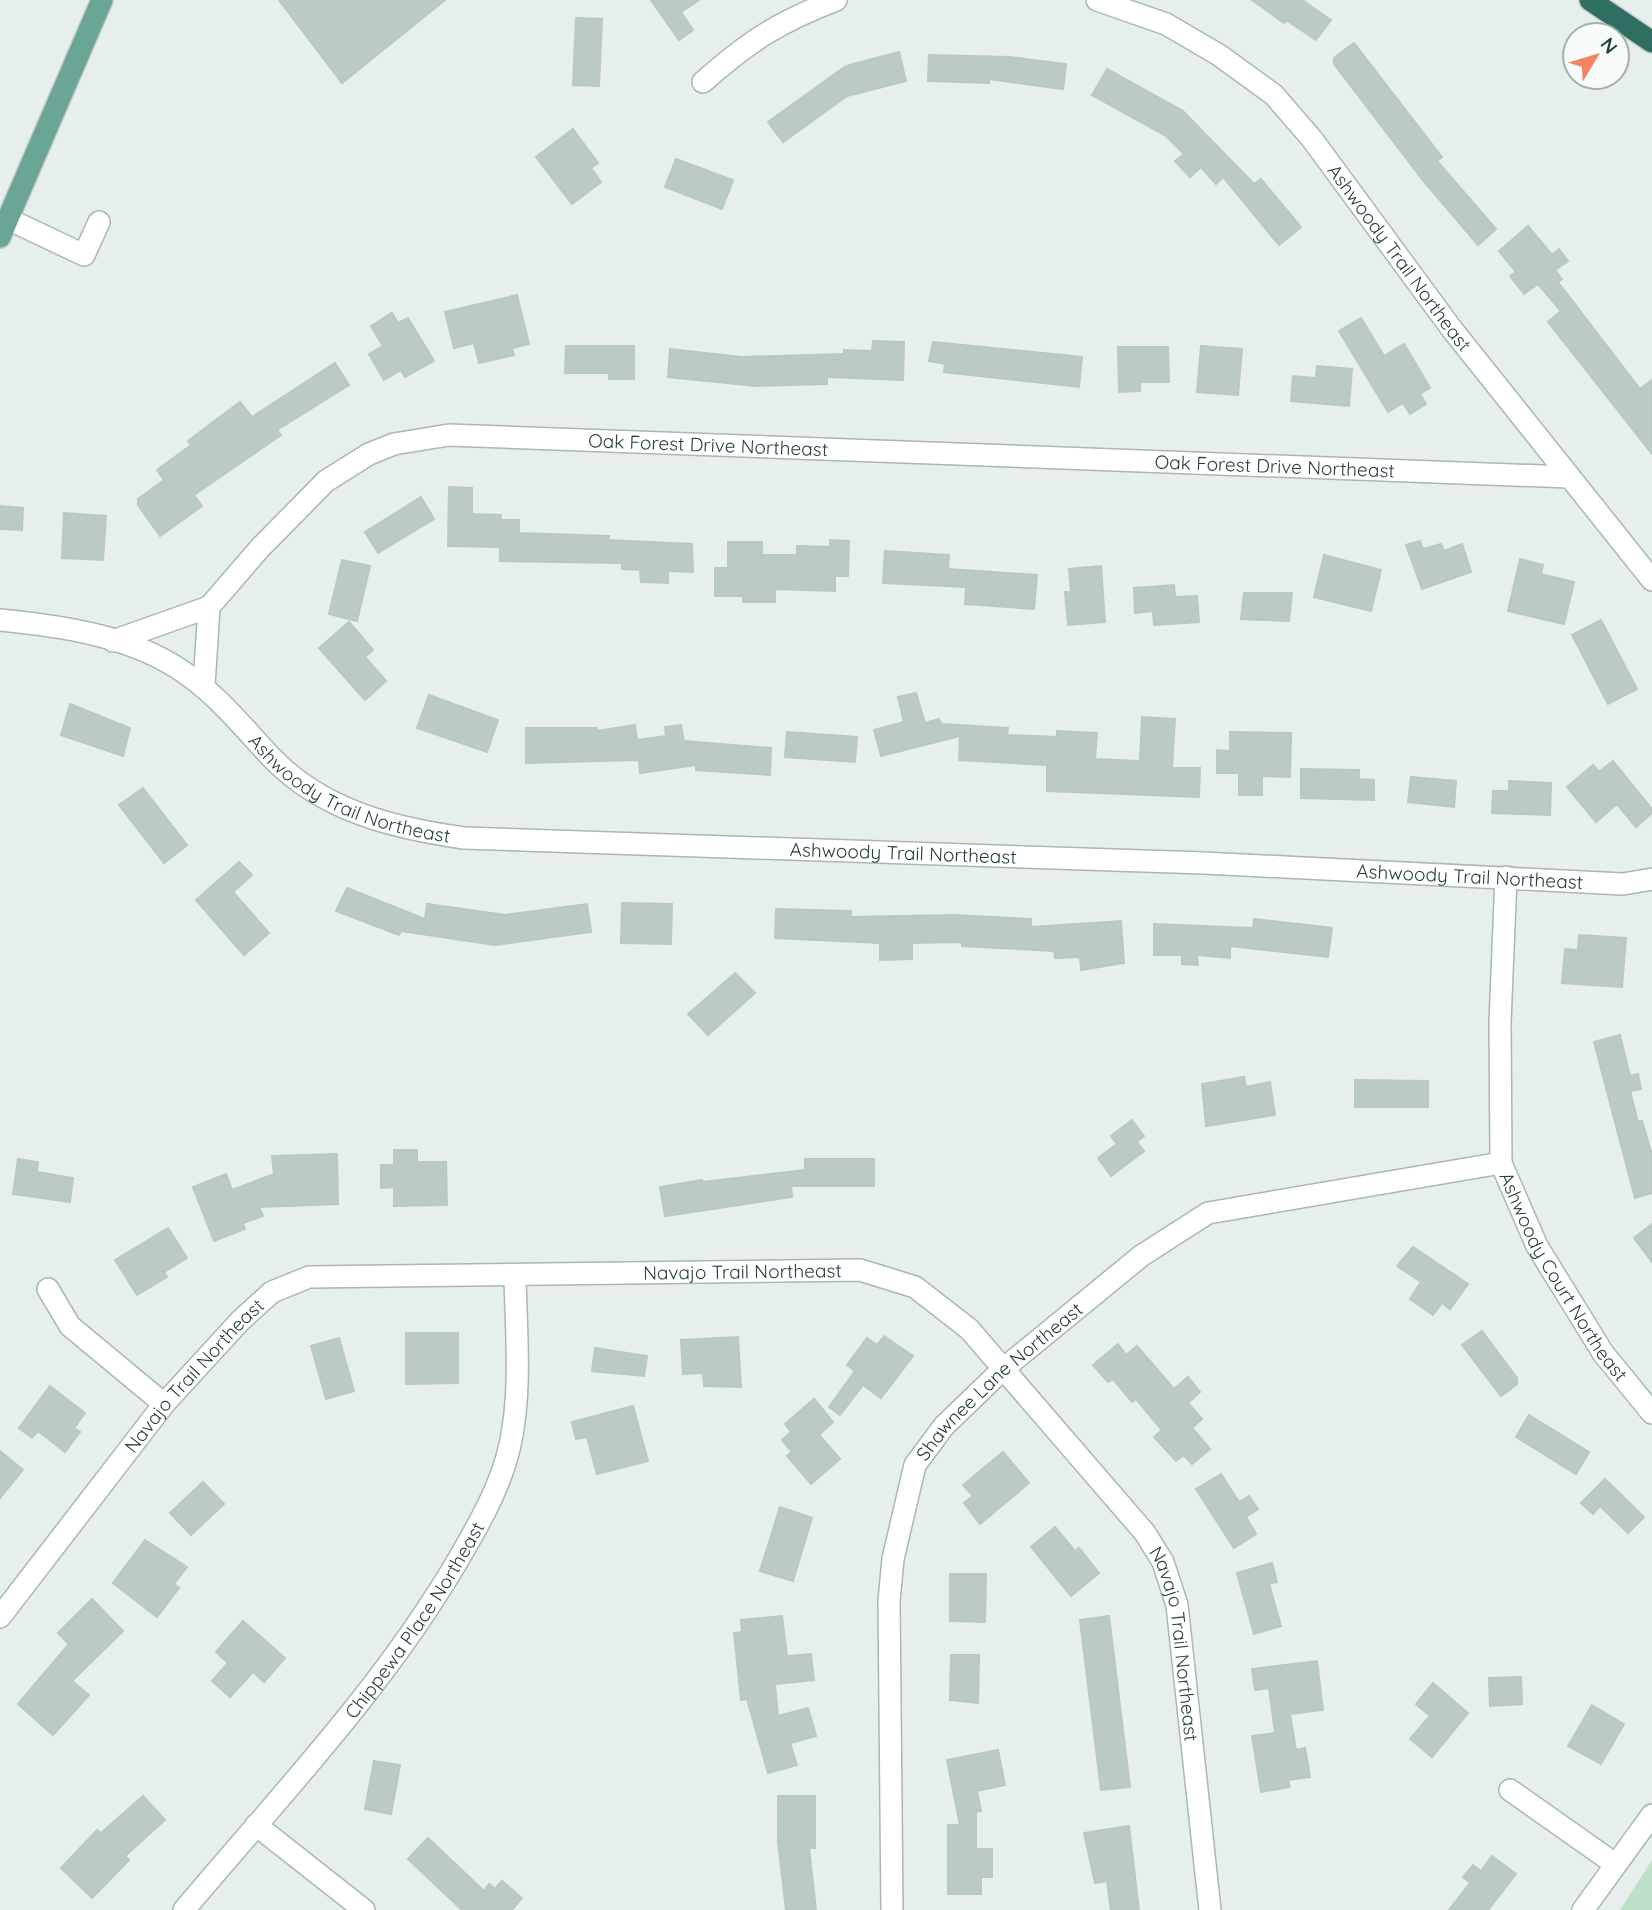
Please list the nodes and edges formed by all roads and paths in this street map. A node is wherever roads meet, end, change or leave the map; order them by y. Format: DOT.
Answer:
graph roads {
  1 [pos="102,0"];
  2 [pos="836,0"];
  3 [pos="1097,0"];
  4 [pos="1590,0"];
  5 [pos="1652,41"];
  6 [pos="704,82"];
  7 [pos="99,222"];
  8 [pos="4,228"];
  9 [pos="1568,477"];
  10 [pos="1652,580"];
  11 [pos="209,607"];
  12 [pos="0,620"];
  13 [pos="113,640"];
  14 [pos="204,686"];
  15 [pos="1506,877"];
  16 [pos="1652,879"];
  17 [pos="1501,1163"];
  18 [pos="515,1276"];
  19 [pos="48,1289"];
  20 [pos="1002,1370"];
  21 [pos="164,1404"];
  22 [pos="1652,1413"];
  23 [pos="0,1617"];
  24 [pos="1510,1790"];
  25 [pos="1652,1815"];
  26 [pos="256,1825"];
  27 [pos="1615,1864"];
  28 [pos="184,1910"];
  29 [pos="364,1910"];
  30 [pos="892,1910"];
  31 [pos="1210,1910"];
  32 [pos="1583,1910"];
  1 -- 8 [label="main road"];
  2 -- 6 [label="street"];
  3 -- 9 [label="street, Ashwoody Trail Northeast"];
  4 -- 5 [label="highway"];
  7 -- 8 [label="street"];
  9 -- 10 [label="street, Ashwoody Trail Northeast"];
  9 -- 11 [label="street, Oak Forest Drive Northeast"];
  11 -- 13 [label="street"];
  11 -- 14 [label="street"];
  12 -- 13 [label="street"];
  13 -- 14 [label="street"];
  14 -- 15 [label="street, Ashwoody Trail Northeast"];
  15 -- 16 [label="street, Ashwoody Trail Northeast"];
  15 -- 17 [label="street, Ashwoody Court Northeast"];
  17 -- 20 [label="street, Shawnee Lane Northeast"];
  17 -- 22 [label="street, Ashwoody Court Northeast"];
  18 -- 20 [label="street, Navajo Trail Northeast"];
  18 -- 21 [label="street, Navajo Trail Northeast"];
  18 -- 26 [label="street, Chippewa Place Northeast"];
  19 -- 21 [label="street"];
  20 -- 30 [label="street, Shawnee Lane Northeast"];
  20 -- 31 [label="street, Navajo Trail Northeast"];
  21 -- 23 [label="street, Navajo Trail Northeast"];
  24 -- 27 [label="street"];
  25 -- 27 [label="street"];
  26 -- 28 [label="street, Chippewa Place Northeast"];
  26 -- 29 [label="street"];
  27 -- 32 [label="street"];
}
